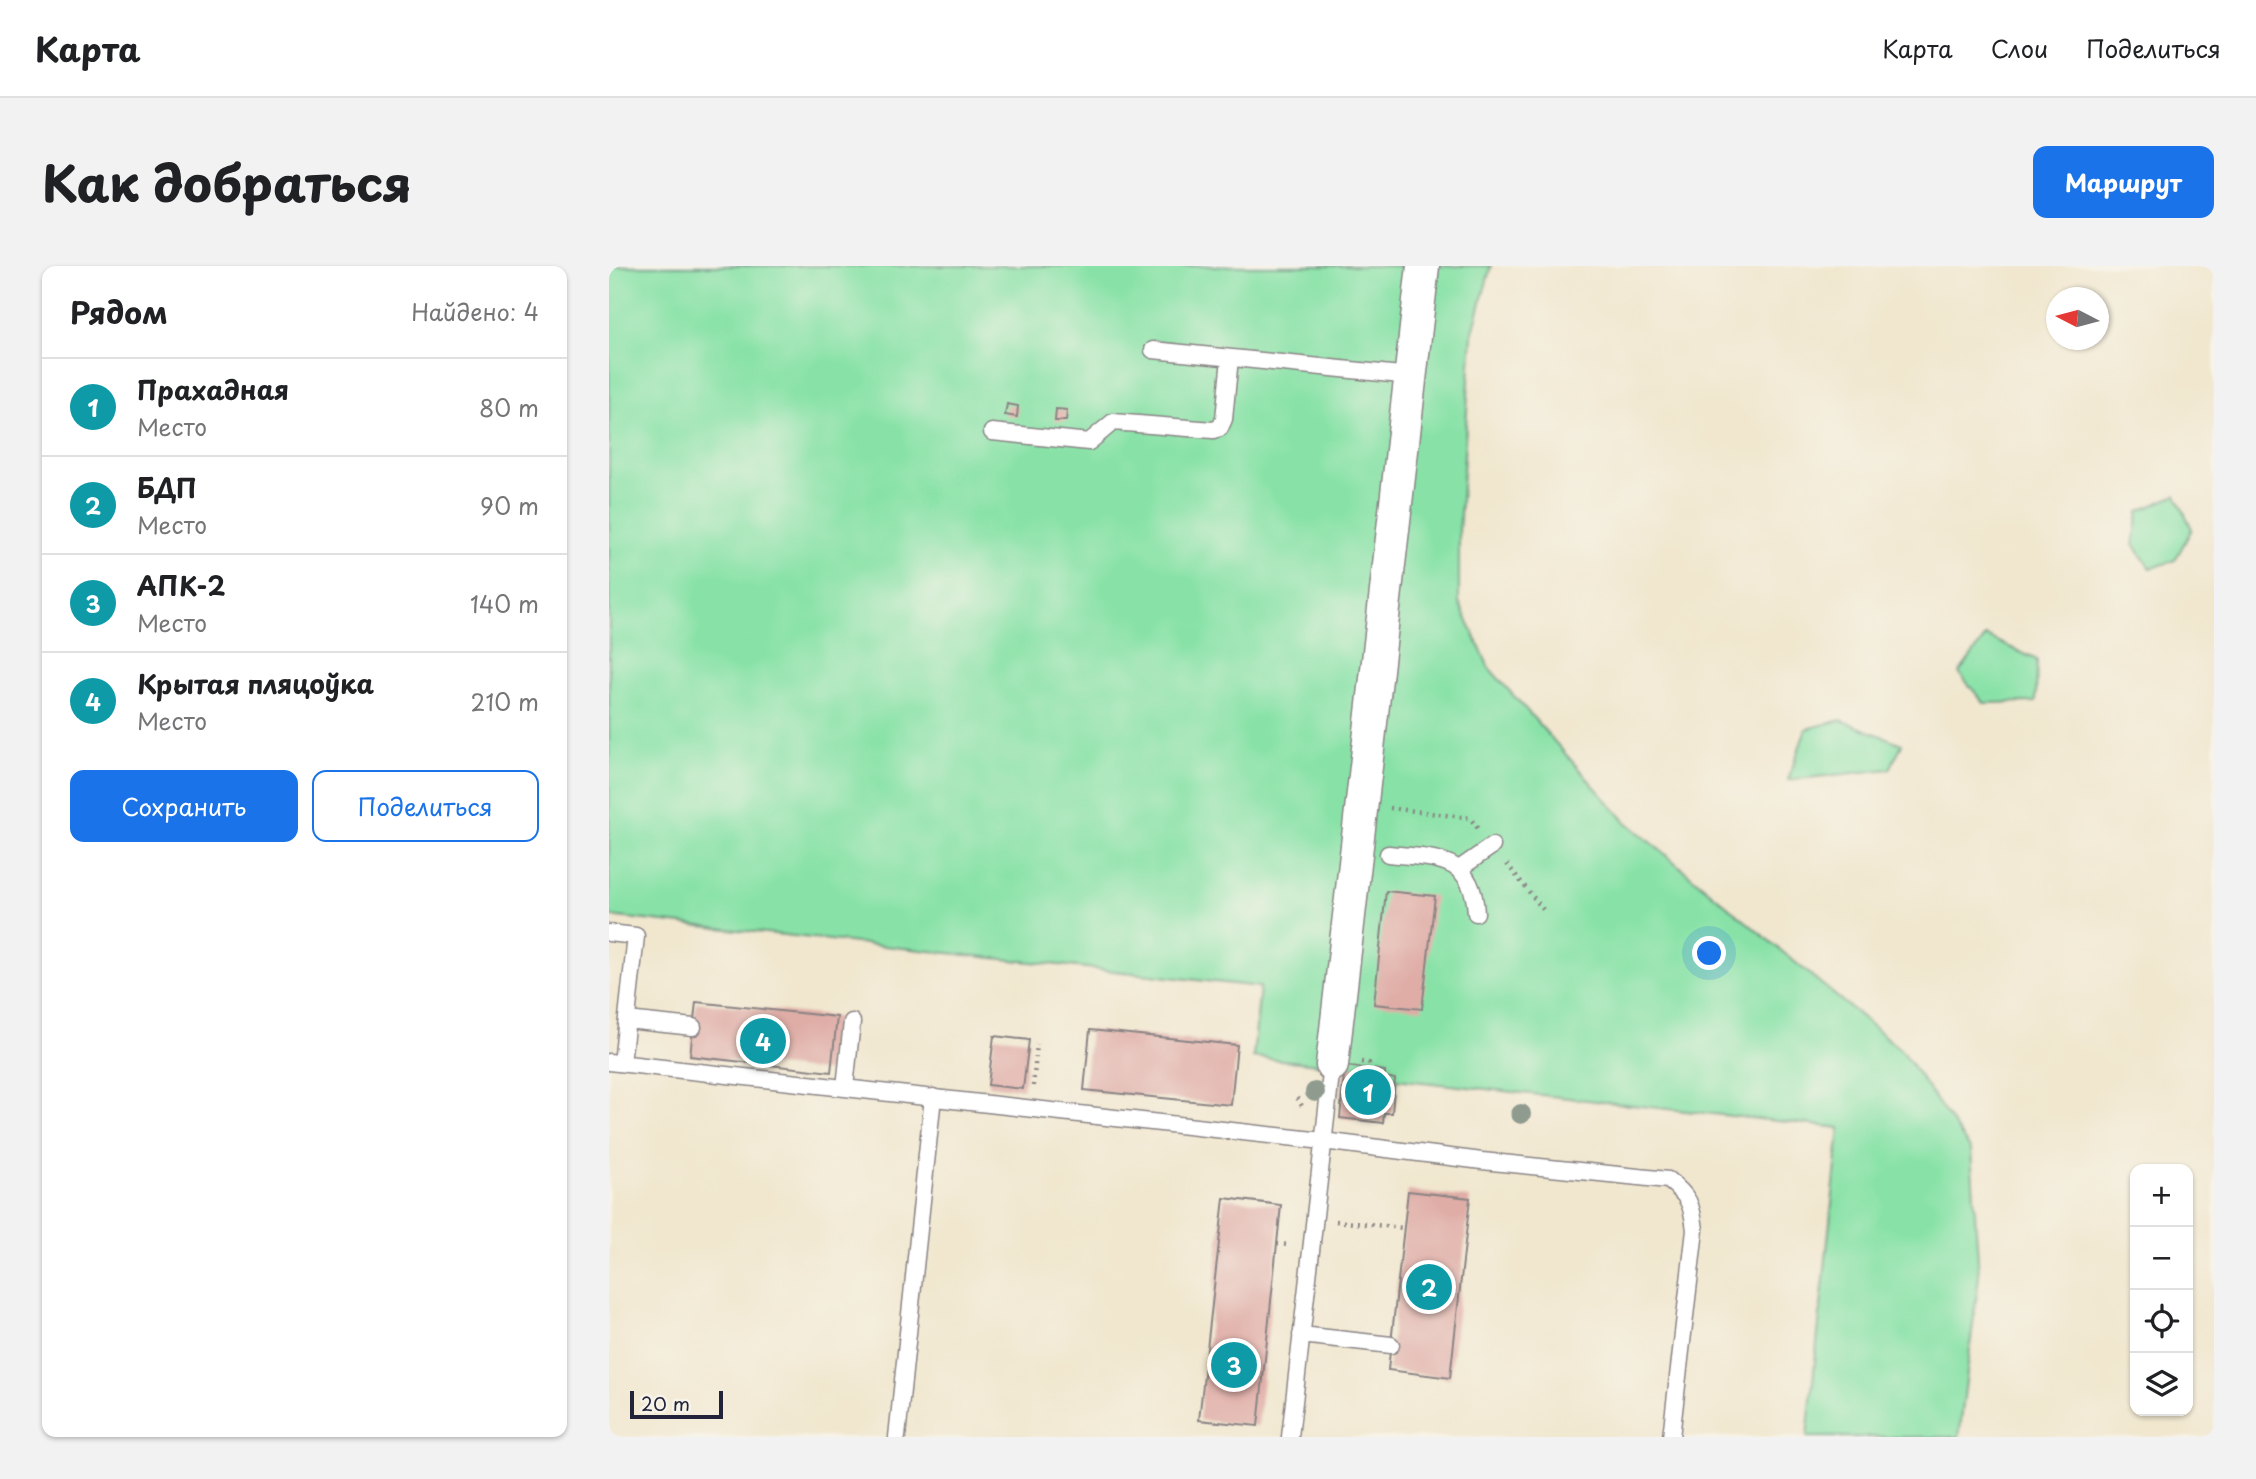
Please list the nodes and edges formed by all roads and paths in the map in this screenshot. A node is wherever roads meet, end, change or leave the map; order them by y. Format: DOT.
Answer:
graph roads {
  1 [pos="1423,266"];
  2 [pos="1153,350"];
  3 [pos="1230,358"];
  4 [pos="1411,376"];
  5 [pos="992,432"];
  6 [pos="1492,846"];
  7 [pos="1388,854"];
  8 [pos="1459,869"];
  9 [pos="1476,913"];
  10 [pos="609,933"];
  11 [pos="627,1020"];
  12 [pos="852,1022"];
  13 [pos="693,1027"];
  14 [pos="1037,1044"];
  15 [pos="616,1062"];
  16 [pos="1332,1065"];
  17 [pos="845,1087"];
  18 [pos="933,1097"];
  19 [pos="1031,1108"];
  20 [pos="1323,1140"];
  21 [pos="1313,1219"];
  22 [pos="1404,1228"];
  23 [pos="1301,1335"];
  24 [pos="1391,1345"];
  25 [pos="897,1437"];
  26 [pos="1290,1437"];
  27 [pos="1671,1437"];
  1 -- 4 [label="street"];
  2 -- 3 [label="lane"];
  3 -- 4 [label="lane"];
  3 -- 5 [label="lane"];
  4 -- 16 [label="street"];
  6 -- 8 [label="lane"];
  7 -- 8 [label="lane"];
  8 -- 9 [label="lane"];
  10 -- 11 [label="lane"];
  11 -- 13 [label="lane"];
  11 -- 15 [label="lane"];
  12 -- 17 [label="lane"];
  14 -- 19 [label="path"];
  15 -- 17 [label="lane"];
  16 -- 20 [label="lane"];
  17 -- 18 [label="lane"];
  18 -- 19 [label="lane"];
  18 -- 25 [label="lane"];
  19 -- 20 [label="lane"];
  20 -- 21 [label="lane"];
  20 -- 27 [label="lane"];
  21 -- 22 [label="path"];
  21 -- 23 [label="lane"];
  23 -- 24 [label="lane"];
  23 -- 26 [label="lane"];
}
